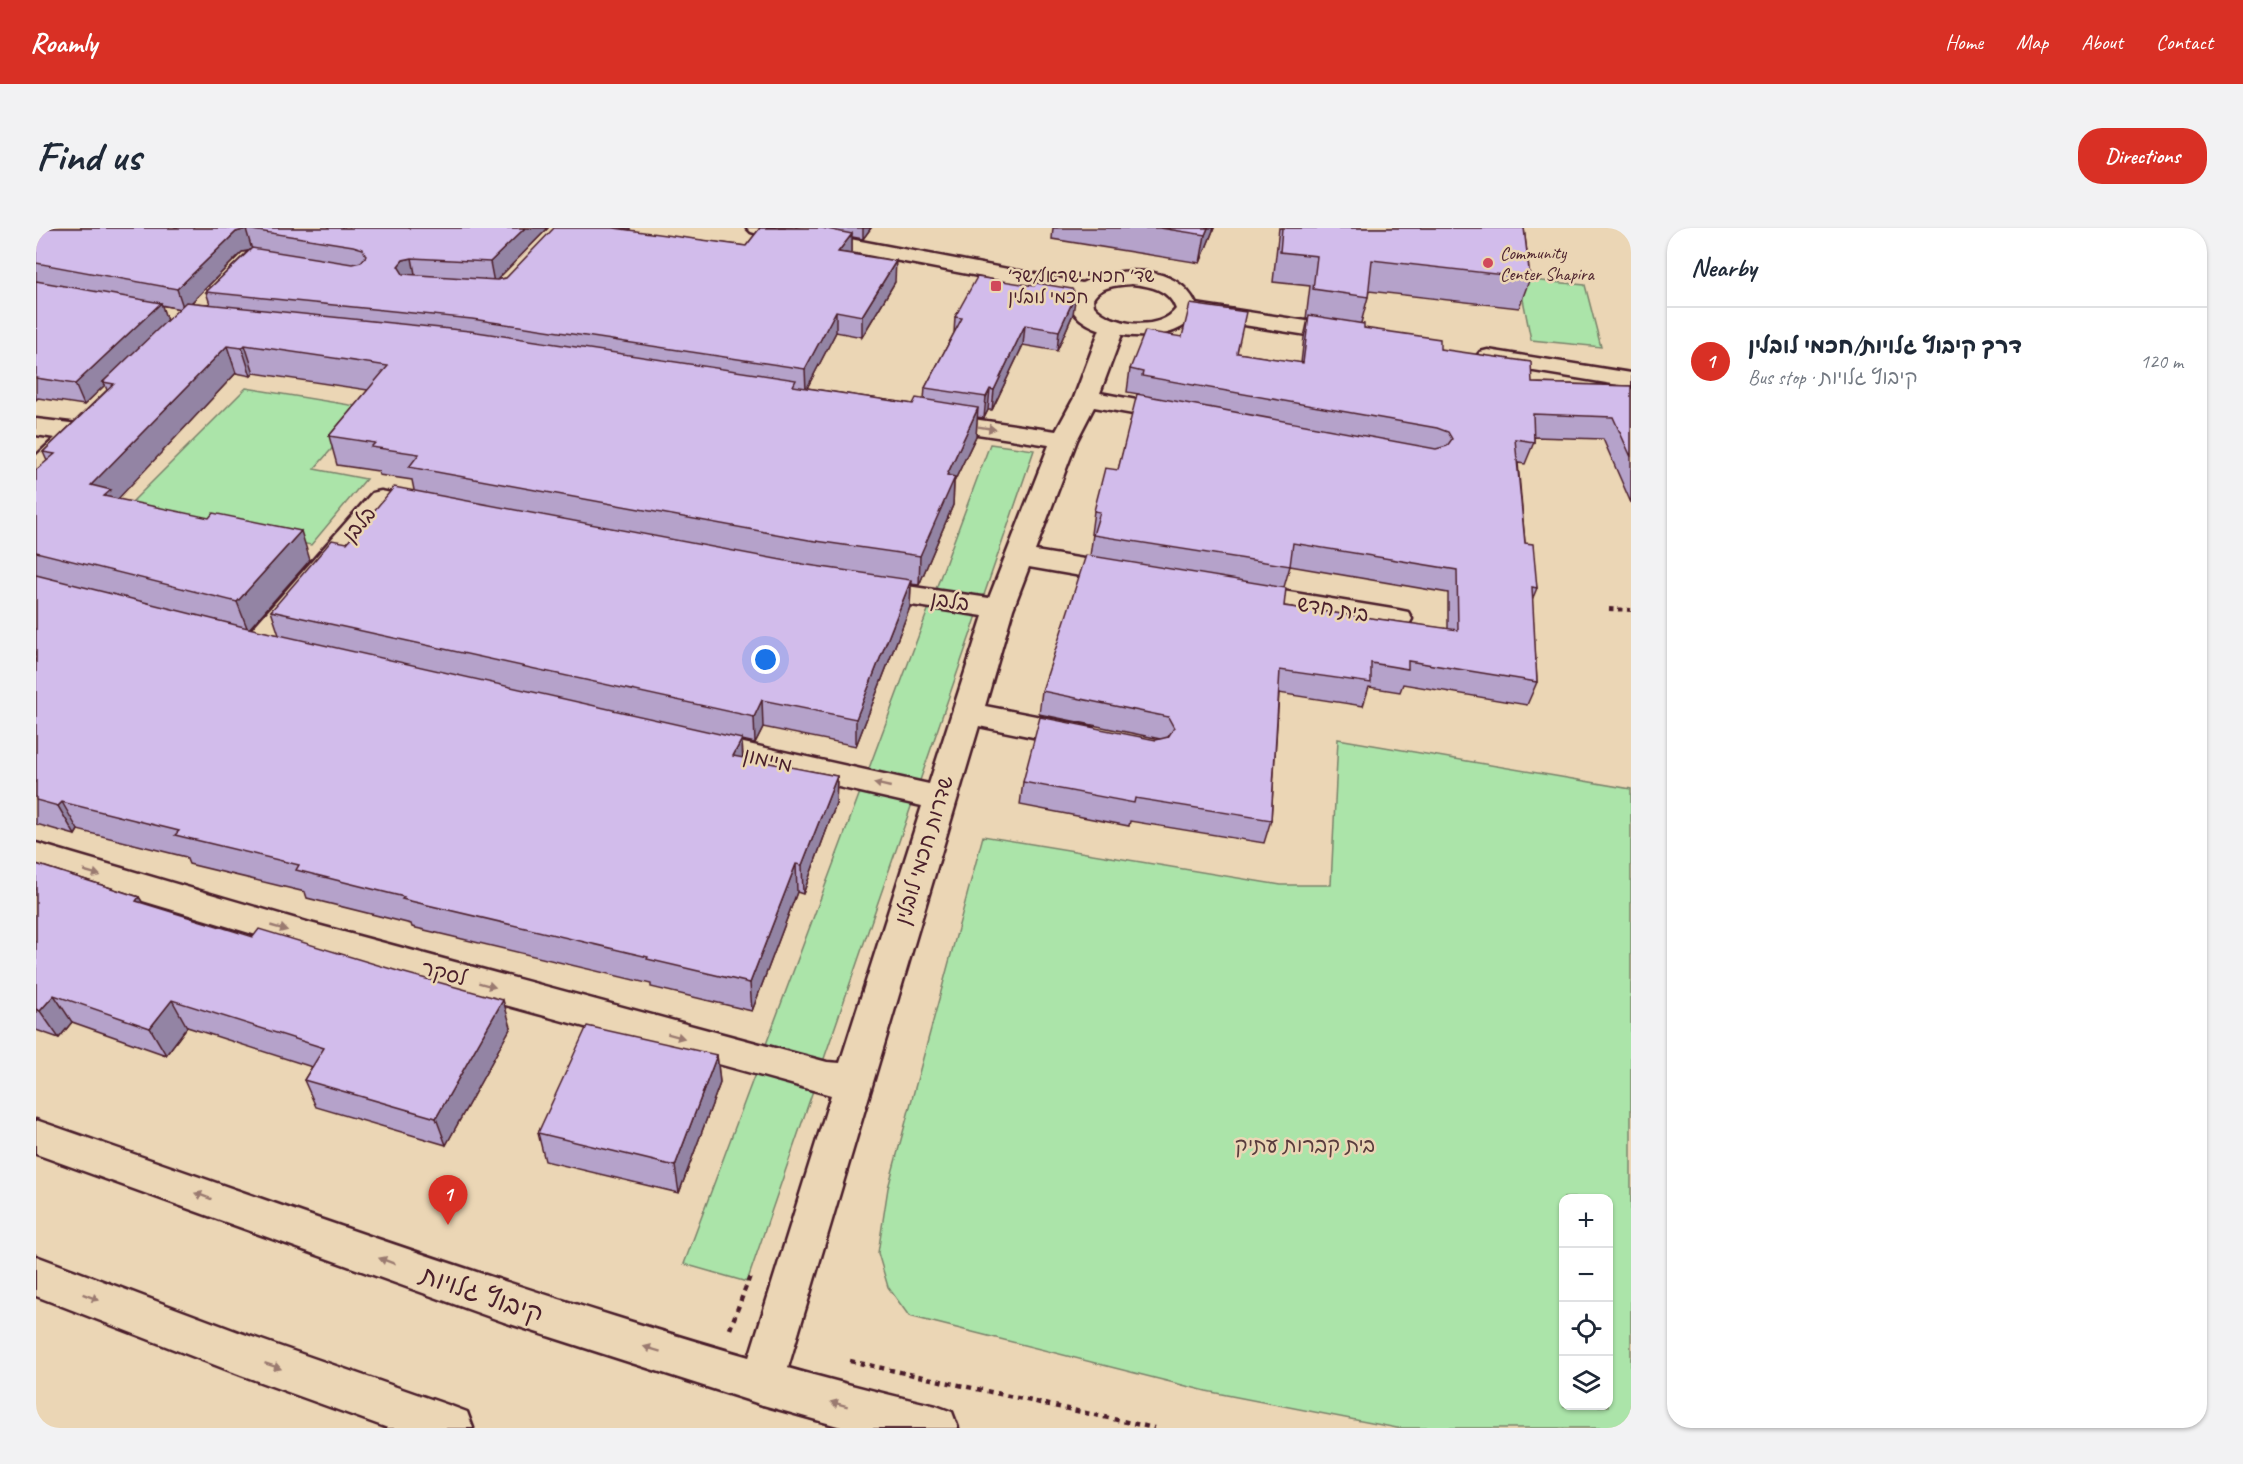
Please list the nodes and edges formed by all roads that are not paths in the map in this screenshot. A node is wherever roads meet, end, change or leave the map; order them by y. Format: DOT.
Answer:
graph roads {
  1 [pos="758,228"];
  2 [pos="1086,290"];
  3 [pos="36,291"];
  4 [pos="214,297"];
  5 [pos="1187,309"];
  6 [pos="239,325"];
  7 [pos="1113,326"];
  8 [pos="183,328"];
  9 [pos="1373,339"];
  10 [pos="1467,354"];
  11 [pos="1631,380"];
  12 [pos="1086,398"];
  13 [pos="911,417"];
  14 [pos="1200,419"];
  15 [pos="36,427"];
  16 [pos="1064,440"];
  17 [pos="36,470"];
  18 [pos="450,512"];
  19 [pos="1020,557"];
  20 [pos="1149,578"];
  21 [pos="843,585"];
  22 [pos="1209,588"];
  23 [pos="999,609"];
  24 [pos="1398,619"];
  25 [pos="290,652"];
  26 [pos="966,713"];
  27 [pos="671,738"];
  28 [pos="1105,740"];
  29 [pos="939,798"];
  30 [pos="36,856"];
  31 [pos="854,1081"];
  32 [pos="36,1137"];
  33 [pos="36,1276"];
  34 [pos="763,1383"];
  35 [pos="451,1428"];
  36 [pos="936,1428"];
  1 -- 2 [label="street"];
  2 -- 5 [label="street"];
  2 -- 7 [label="street"];
  3 -- 8 [label="street"];
  4 -- 8 [label="street"];
  5 -- 7 [label="street"];
  5 -- 9 [label="street"];
  6 -- 8 [label="street"];
  7 -- 12 [label="street, שדרות חכמי לובלין"];
  10 -- 11 [label="street"];
  12 -- 14 [label="street"];
  12 -- 16 [label="street, שדרות חכמי לובלין"];
  13 -- 16 [label="street, one-way"];
  15 -- 17 [label="street"];
  16 -- 19 [label="street, שדרות חכמי לובלין"];
  18 -- 25 [label="street, בלבן"];
  19 -- 20 [label="street"];
  19 -- 23 [label="street, שדרות חכמי לובלין"];
  21 -- 23 [label="street, בלבן"];
  22 -- 24 [label="street, בית חדש"];
  23 -- 26 [label="street, שדרות חכמי לובלין"];
  26 -- 28 [label="street"];
  26 -- 29 [label="street, שדרות חכמי לובלין"];
  29 -- 27 [label="street, מיימון, one-way"];
  29 -- 31 [label="street, שדרות חכמי לובלין"];
  30 -- 31 [label="street, לסקר, one-way"];
  31 -- 34 [label="street, שדרות חכמי לובלין"];
  34 -- 32 [label="street, קיבוץ גלויות, one-way"];
  33 -- 35 [label="street, one-way"];
  36 -- 34 [label="street, קיבוץ גלויות, one-way"];
}
